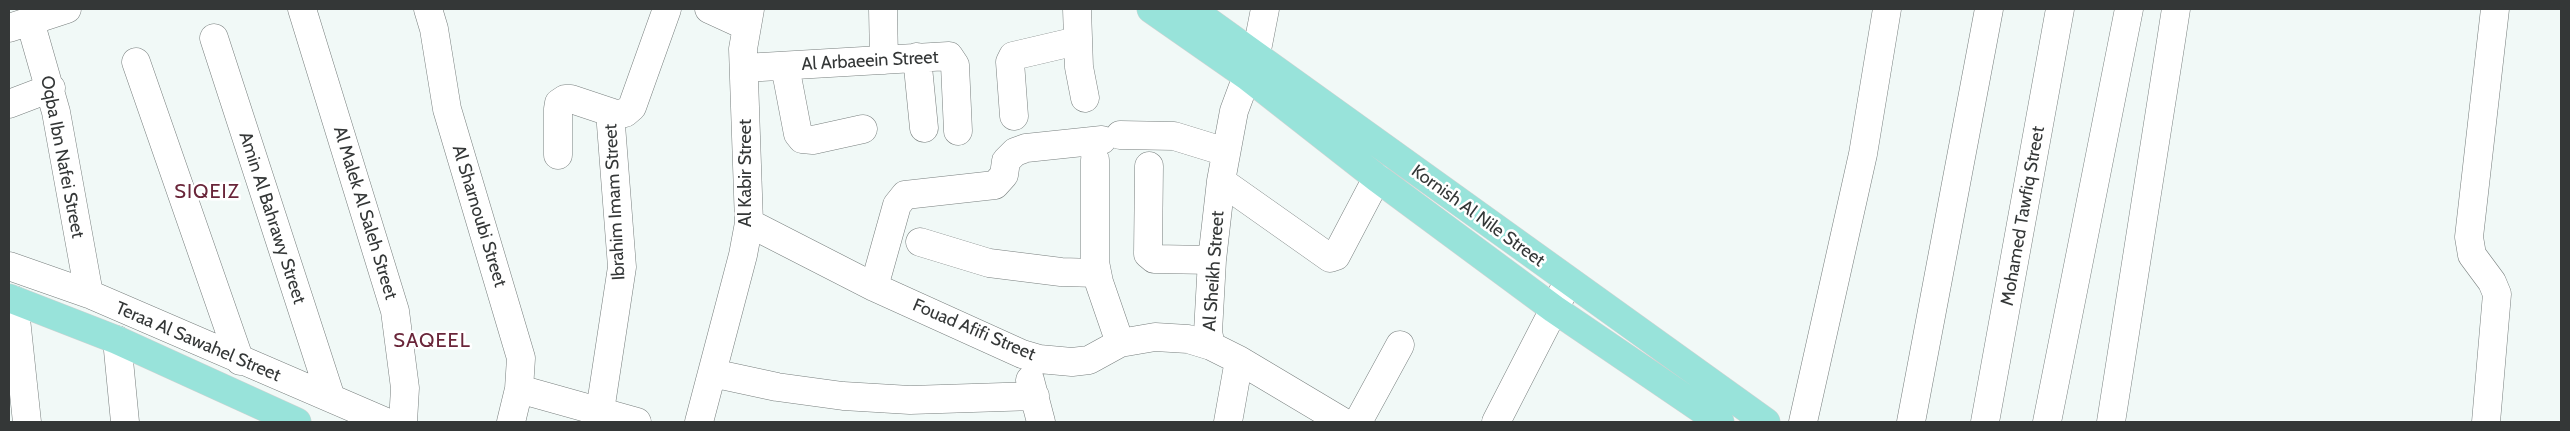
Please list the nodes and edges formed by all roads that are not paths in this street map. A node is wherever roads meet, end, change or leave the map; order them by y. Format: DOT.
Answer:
graph roads {
  1 [pos="67,9"];
  2 [pos="302,9"];
  3 [pos="428,9"];
  4 [pos="666,9"];
  5 [pos="709,9"];
  6 [pos="883,9"];
  7 [pos="1077,9"];
  8 [pos="1151,9"];
  9 [pos="1191,9"];
  10 [pos="1265,9"];
  11 [pos="1886,9"];
  12 [pos="1989,9"];
  13 [pos="2060,9"];
  14 [pos="2129,9"];
  15 [pos="2176,9"];
  16 [pos="2495,9"];
  17 [pos="748,17"];
  18 [pos="19,25"];
  19 [pos="214,38"];
  20 [pos="1077,41"];
  21 [pos="917,57"];
  22 [pos="884,60"];
  23 [pos="136,62"];
  24 [pos="785,66"];
  25 [pos="1251,66"];
  26 [pos="744,68"];
  27 [pos="51,88"];
  28 [pos="1085,98"];
  29 [pos="9,104"];
  30 [pos="610,112"];
  31 [pos="1014,116"];
  32 [pos="924,128"];
  33 [pos="863,129"];
  34 [pos="958,131"];
  35 [pos="1105,145"];
  36 [pos="1226,152"];
  37 [pos="558,155"];
  38 [pos="1149,166"];
  39 [pos="1377,178"];
  40 [pos="1222,181"];
  41 [pos="749,223"];
  42 [pos="920,242"];
  43 [pos="1212,260"];
  44 [pos="9,266"];
  45 [pos="1097,273"];
  46 [pos="1568,282"];
  47 [pos="874,287"];
  48 [pos="89,294"];
  49 [pos="11,299"];
  50 [pos="1554,309"];
  51 [pos="117,340"];
  52 [pos="1120,343"];
  53 [pos="1400,345"];
  54 [pos="1211,346"];
  55 [pos="1022,354"];
  56 [pos="1238,360"];
  57 [pos="240,361"];
  58 [pos="712,373"];
  59 [pos="519,389"];
  60 [pos="1035,396"];
  61 [pos="331,398"];
  62 [pos="600,411"];
  63 [pos="361,417"];
  64 [pos="27,422"];
  65 [pos="125,422"];
  66 [pos="297,422"];
  67 [pos="386,422"];
  68 [pos="403,422"];
  69 [pos="511,422"];
  70 [pos="637,422"];
  71 [pos="699,422"];
  72 [pos="1041,422"];
  73 [pos="1228,422"];
  74 [pos="1343,422"];
  75 [pos="1358,422"];
  76 [pos="1496,422"];
  77 [pos="1720,422"];
  78 [pos="1766,422"];
  79 [pos="1803,422"];
  80 [pos="1910,422"];
  81 [pos="1985,422"];
  82 [pos="2047,422"];
  83 [pos="2111,422"];
  84 [pos="2486,422"];
  1 -- 18 [label="street"];
  2 -- 68 [label="street, Al Malek Al Saleh Street"];
  3 -- 59 [label="street, Al Sharnoubi Street"];
  4 -- 30 [label="street"];
  5 -- 17 [label="street"];
  6 -- 22 [label="street"];
  7 -- 20 [label="street"];
  8 -- 25 [label="main road, Kornish Al Nile Street"];
  9 -- 25 [label="main road, Kornish Al Nile Street"];
  10 -- 25 [label="street, Al Sheikh Street"];
  11 -- 79 [label="street"];
  12 -- 80 [label="street"];
  13 -- 81 [label="street, Mohamed Tawfiq Street"];
  14 -- 82 [label="street"];
  15 -- 83 [label="street"];
  16 -- 84 [label="street"];
  17 -- 26 [label="street, Al Kabir Street"];
  18 -- 27 [label="street, Oqba Ibn Nafei Street"];
  19 -- 61 [label="street, Amin Al Bahrawy Street"];
  20 -- 28 [label="street"];
  20 -- 31 [label="street"];
  21 -- 22 [label="street, Al Arbaeein Street"];
  21 -- 32 [label="street"];
  21 -- 34 [label="street, Al Arbaeein Street"];
  22 -- 24 [label="street, Al Arbaeein Street"];
  23 -- 57 [label="street"];
  24 -- 26 [label="street, Al Arbaeein Street"];
  24 -- 33 [label="street"];
  25 -- 36 [label="street, Al Sheikh Street"];
  25 -- 39 [label="main road, Kornish Al Nile Street"];
  25 -- 46 [label="main road, Kornish Al Nile Street"];
  26 -- 41 [label="street, Al Kabir Street"];
  27 -- 29 [label="street"];
  27 -- 48 [label="street, Oqba Ibn Nafei Street"];
  30 -- 37 [label="street"];
  30 -- 62 [label="street, Ibrahim Imam Street"];
  35 -- 36 [label="street"];
  35 -- 45 [label="street"];
  35 -- 47 [label="street"];
  36 -- 40 [label="street, Al Sheikh Street"];
  38 -- 43 [label="street"];
  39 -- 40 [label="street"];
  39 -- 50 [label="main road, Kornish Al Nile Street"];
  40 -- 43 [label="street, Al Sheikh Street"];
  41 -- 47 [label="street, Fouad Afifi Street"];
  41 -- 58 [label="street, Al Kabir Street"];
  42 -- 45 [label="street"];
  43 -- 54 [label="street, Al Sheikh Street"];
  44 -- 48 [label="street, Teraa Al Sawahel Street"];
  45 -- 52 [label="street"];
  46 -- 50 [label="street"];
  46 -- 78 [label="main road, Kornish Al Nile Street"];
  47 -- 55 [label="street, Fouad Afifi Street"];
  48 -- 57 [label="street, Teraa Al Sawahel Street"];
  49 -- 51 [label="main road, Teraa Al Sawahel Street"];
  49 -- 64 [label="street"];
  50 -- 76 [label="street"];
  50 -- 77 [label="main road, Kornish Al Nile Street"];
  51 -- 65 [label="street"];
  51 -- 66 [label="main road, Teraa Al Sawahel Street"];
  52 -- 54 [label="street, Fouad Afifi Street"];
  52 -- 55 [label="street, Fouad Afifi Street"];
  53 -- 75 [label="street"];
  54 -- 56 [label="street, Al Sheikh Street"];
  55 -- 60 [label="street"];
  56 -- 73 [label="street"];
  56 -- 74 [label="street, Al Sheikh Street"];
  57 -- 61 [label="street, Teraa Al Sawahel Street"];
  58 -- 60 [label="street"];
  58 -- 71 [label="street, Al Kabir Street"];
  59 -- 62 [label="street"];
  59 -- 69 [label="street, Al Sharnoubi Street"];
  60 -- 72 [label="street"];
  61 -- 63 [label="street, Teraa Al Sawahel Street"];
  62 -- 70 [label="street"];
  63 -- 67 [label="street, Teraa Al Sawahel Street"];
}
